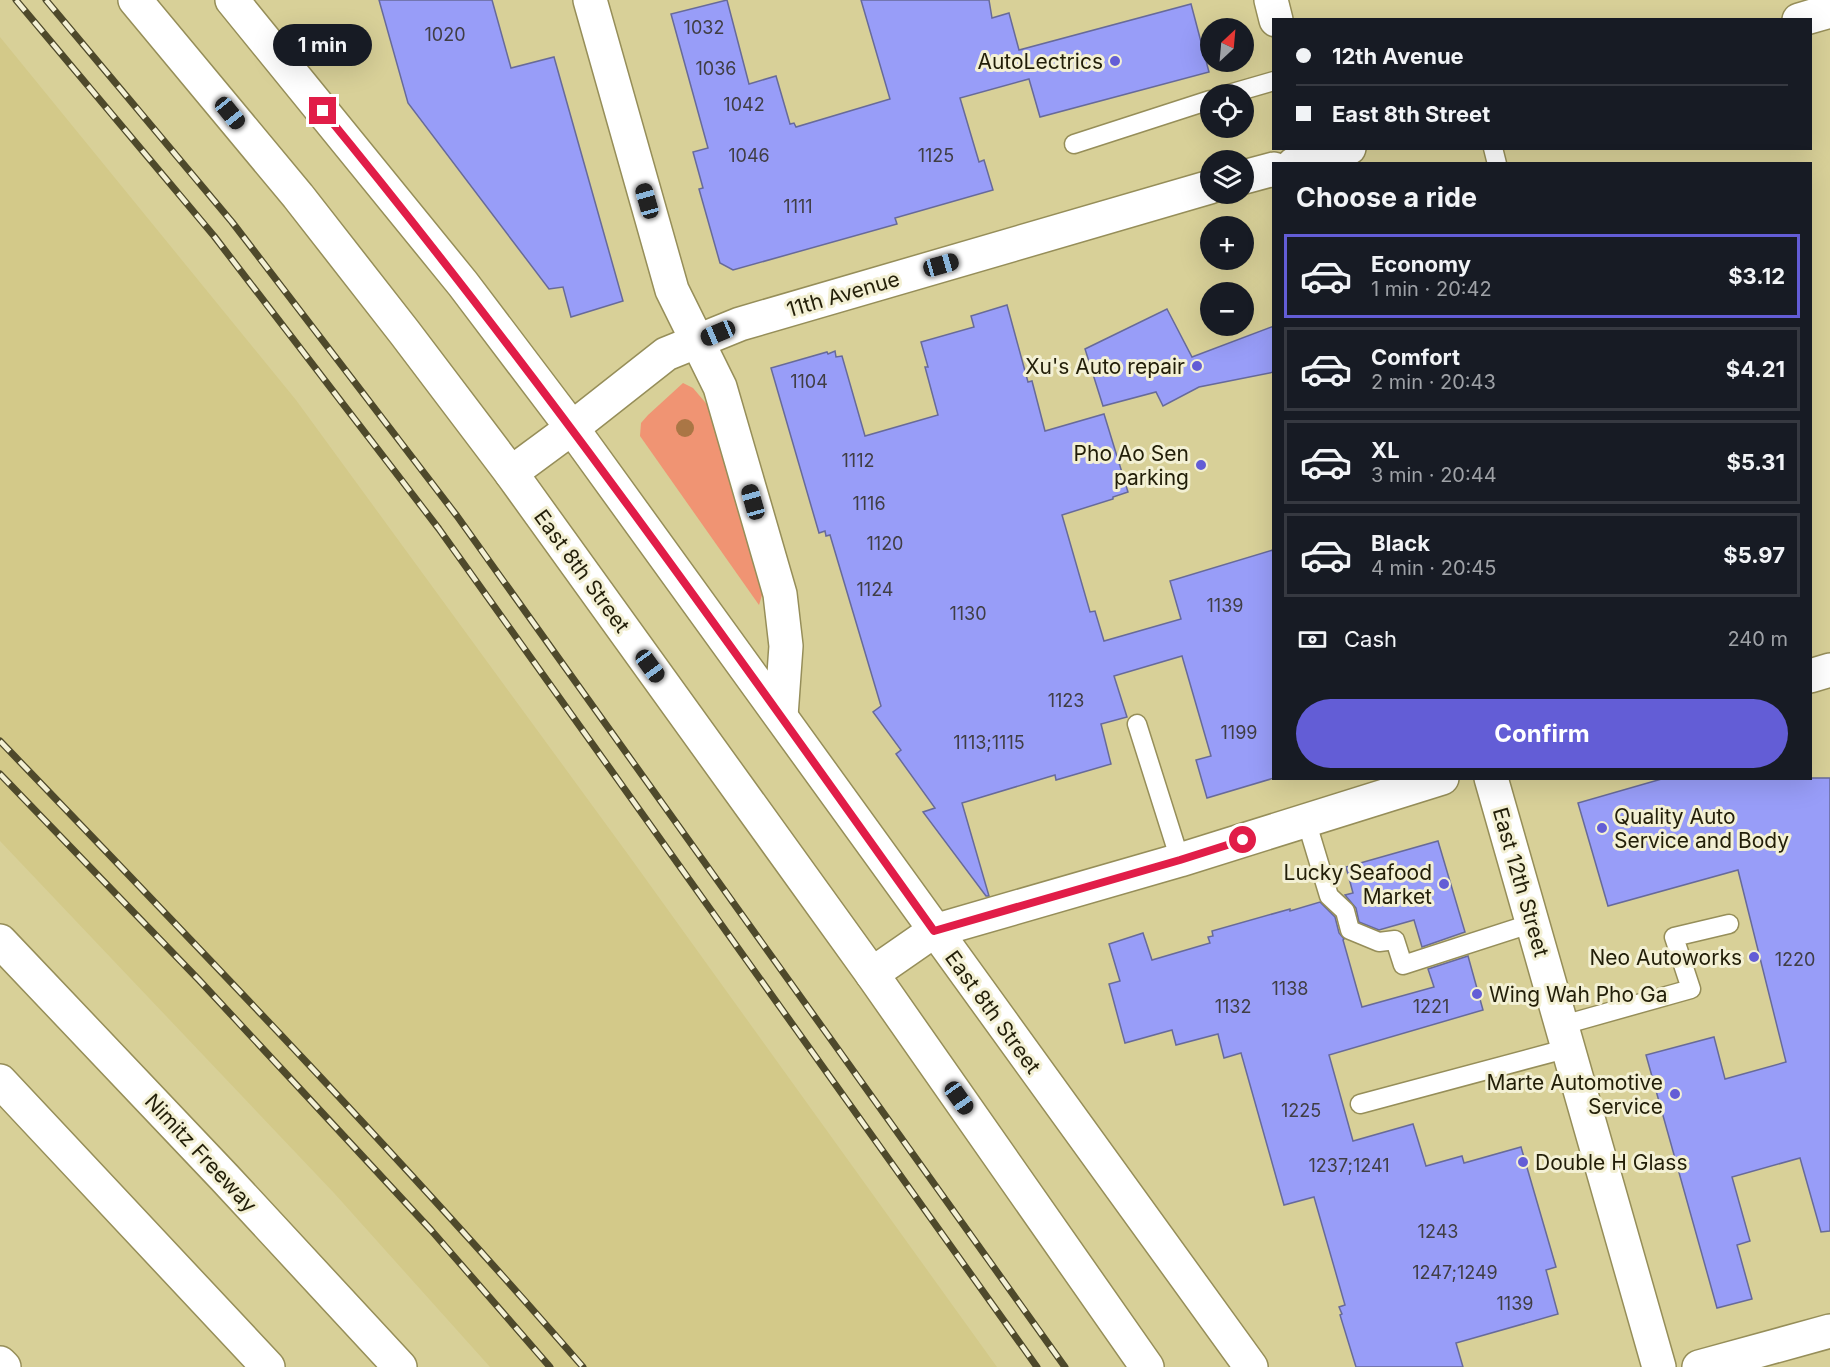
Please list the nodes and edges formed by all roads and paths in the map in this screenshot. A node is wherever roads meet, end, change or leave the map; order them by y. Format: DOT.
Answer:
graph roads {
  1 [pos="135,0"];
  2 [pos="232,0"];
  3 [pos="590,0"];
  4 [pos="1271,0"];
  5 [pos="1830,11"];
  6 [pos="1276,18"];
  7 [pos="1806,18"];
  8 [pos="1272,82"];
  9 [pos="1254,87"];
  10 [pos="1200,103"];
  11 [pos="1074,144"];
  12 [pos="1341,150"];
  13 [pos="1310,158"];
  14 [pos="1272,170"];
  15 [pos="1254,174"];
  16 [pos="1200,190"];
  17 [pos="698,341"];
  18 [pos="572,428"];
  19 [pos="511,473"];
  20 [pos="1830,670"];
  21 [pos="1812,675"];
  22 [pos="781,716"];
  23 [pos="1137,724"];
  24 [pos="1436,780"];
  25 [pos="1492,780"];
  26 [pos="1306,820"];
  27 [pos="1180,860"];
  28 [pos="1533,923"];
  29 [pos="1729,924"];
  30 [pos="934,931"];
  31 [pos="0,941"];
  32 [pos="872,974"];
  33 [pos="1566,1037"];
  34 [pos="0,1081"];
  35 [pos="1360,1104"];
  36 [pos="1830,1331"];
  37 [pos="0,1363"];
  38 [pos="4,1367"];
  39 [pos="268,1367"];
  40 [pos="400,1367"];
  41 [pos="1148,1367"];
  42 [pos="1251,1367"];
  43 [pos="1659,1367"];
  44 [pos="1699,1367"];
  1 -- 19 [label="main road, East 8th Street"];
  2 -- 18 [label="main road, East 8th Street"];
  3 -- 17 [label="main road"];
  4 -- 6 [label="main road"];
  5 -- 7 [label="main road"];
  8 -- 9 [label="lane"];
  10 -- 11 [label="lane"];
  12 -- 13 [label="main road"];
  14 -- 15 [label="main road"];
  16 -- 17 [label="main road, 11th Avenue"];
  17 -- 18 [label="main road, 11th Avenue"];
  17 -- 22 [label="main road"];
  18 -- 19 [label="main road, 11th Avenue"];
  18 -- 22 [label="main road, East 8th Street"];
  19 -- 32 [label="main road, East 8th Street"];
  20 -- 21 [label="main road"];
  22 -- 30 [label="main road, East 8th Street"];
  23 -- 27 [label="lane"];
  24 -- 26 [label="main road"];
  25 -- 28 [label="main road, East 12th Street"];
  26 -- 27 [label="main road"];
  26 -- 28 [label="lane"];
  27 -- 30 [label="main road"];
  28 -- 33 [label="main road, East 12th Street"];
  29 -- 33 [label="lane"];
  30 -- 32 [label="main road"];
  30 -- 42 [label="main road, East 8th Street"];
  31 -- 40 [label="main road, Nimitz Freeway"];
  32 -- 41 [label="main road, East 8th Street"];
  33 -- 35 [label="lane"];
  33 -- 43 [label="main road, East 12th Street"];
  34 -- 39 [label="main road"];
  36 -- 44 [label="main road"];
  37 -- 38 [label="main road"];
}
